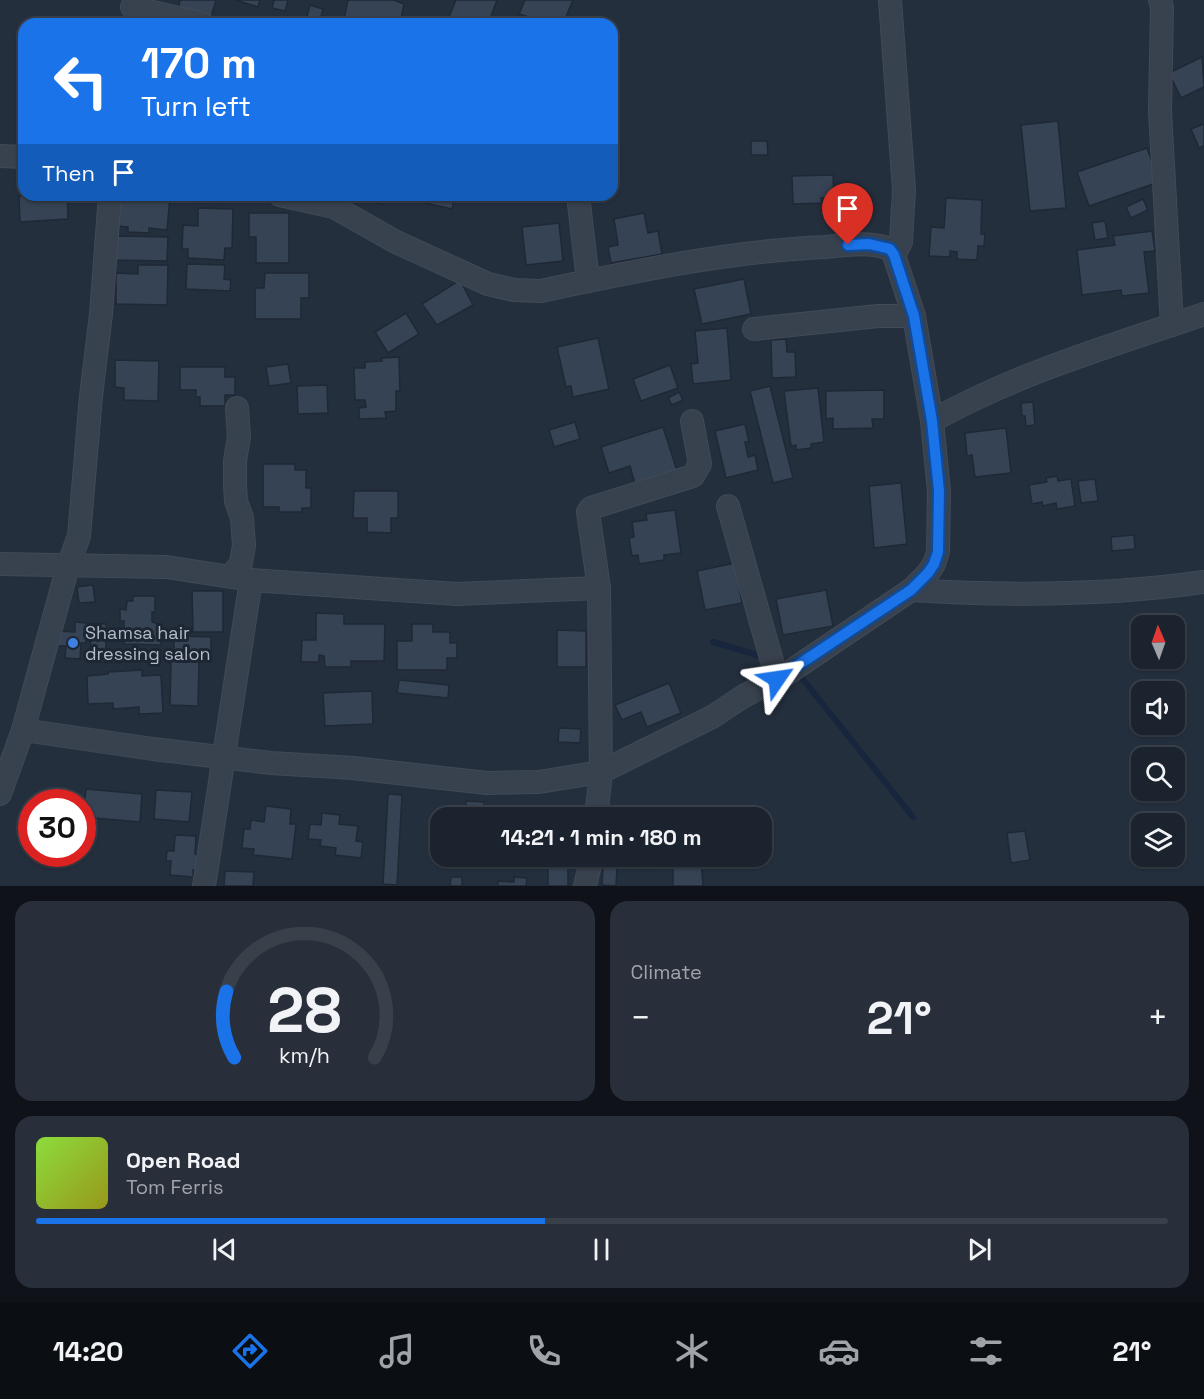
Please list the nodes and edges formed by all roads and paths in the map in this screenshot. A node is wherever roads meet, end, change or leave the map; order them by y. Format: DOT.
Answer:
graph roads {
  1 [pos="890,0"];
  2 [pos="1160,0"];
  3 [pos="132,10"];
  4 [pos="173,18"];
  5 [pos="0,156"];
  6 [pos="18,157"];
  7 [pos="110,201"];
  8 [pos="307,201"];
  9 [pos="580,201"];
  10 [pos="894,255"];
  11 [pos="588,281"];
  12 [pos="1204,314"];
  13 [pos="914,316"];
  14 [pos="1172,325"];
  15 [pos="754,329"];
  16 [pos="237,408"];
  17 [pos="692,421"];
  18 [pos="932,421"];
  19 [pos="728,506"];
  20 [pos="0,564"];
  21 [pos="68,566"];
  22 [pos="241,579"];
  23 [pos="1204,582"];
  24 [pos="599,588"];
  25 [pos="911,590"];
  26 [pos="777,679"];
  27 [pos="23,730"];
  28 [pos="224,756"];
  29 [pos="601,772"];
  30 [pos="0,794"];
  31 [pos="597,807"];
  32 [pos="589,867"];
  33 [pos="204,886"];
  34 [pos="585,886"];
  1 -- 10 [label="street"];
  2 -- 14 [label="street"];
  3 -- 4 [label="street"];
  5 -- 6 [label="street"];
  7 -- 21 [label="street"];
  8 -- 11 [label="street"];
  9 -- 11 [label="street"];
  10 -- 11 [label="street"];
  10 -- 13 [label="street"];
  12 -- 14 [label="street"];
  13 -- 15 [label="street"];
  13 -- 18 [label="street"];
  14 -- 18 [label="street"];
  16 -- 22 [label="street"];
  17 -- 24 [label="street"];
  18 -- 25 [label="street"];
  19 -- 26 [label="street"];
  20 -- 21 [label="street"];
  21 -- 22 [label="street"];
  21 -- 27 [label="street"];
  22 -- 24 [label="street"];
  22 -- 28 [label="street"];
  23 -- 25 [label="street"];
  24 -- 29 [label="street"];
  25 -- 26 [label="street"];
  26 -- 29 [label="street"];
  27 -- 28 [label="street"];
  27 -- 30 [label="street"];
  28 -- 29 [label="street"];
  28 -- 33 [label="street"];
  29 -- 31 [label="street"];
  32 -- 34 [label="street"];
}
